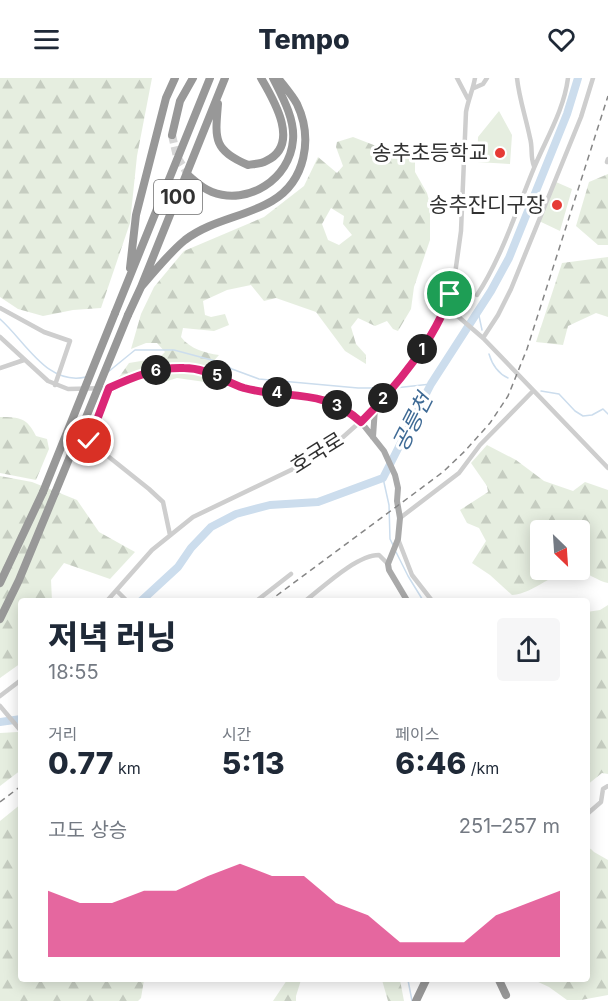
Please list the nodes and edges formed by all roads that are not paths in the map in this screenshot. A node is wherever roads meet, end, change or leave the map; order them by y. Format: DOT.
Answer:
graph roads {
  1 [pos="175,78"];
  2 [pos="193,78"];
  3 [pos="210,78"];
  4 [pos="225,78"];
  5 [pos="261,78"];
  6 [pos="273,78"];
  7 [pos="278,78"];
  8 [pos="457,78"];
  9 [pos="475,78"];
  10 [pos="487,78"];
  11 [pos="517,78"];
  12 [pos="568,78"];
  13 [pos="593,78"];
  14 [pos="474,88"];
  15 [pos="219,95"];
  16 [pos="468,99"];
  17 [pos="172,135"];
  18 [pos="534,167"];
  19 [pos="189,176"];
  20 [pos="129,280"];
  21 [pos="141,287"];
  22 [pos="477,295"];
  23 [pos="446,306"];
  24 [pos="0,308"];
  25 [pos="0,337"];
  26 [pos="483,338"];
  27 [pos="24,360"];
  28 [pos="0,368"];
  29 [pos="55,385"];
  30 [pos="109,388"];
  31 [pos="533,391"];
  32 [pos="375,408"];
  33 [pos="361,422"];
  34 [pos="373,437"];
  35 [pos="608,468"];
  36 [pos="400,518"];
  37 [pos="170,535"];
  38 [pos="399,539"];
  39 [pos="389,562"];
  40 [pos="291,574"];
  41 [pos="0,584"];
  42 [pos="117,591"];
  43 [pos="110,598"];
  44 [pos="124,598"];
  45 [pos="260,598"];
  46 [pos="309,598"];
  47 [pos="406,598"];
  48 [pos="430,598"];
  49 [pos="0,619"];
  50 [pos="18,682"];
  51 [pos="0,696"];
  52 [pos="0,706"];
  53 [pos="18,727"];
  54 [pos="608,786"];
  55 [pos="590,812"];
  56 [pos="425,982"];
  57 [pos="502,982"];
  58 [pos="507,998"];
  59 [pos="416,1001"];
  1 -- 20 [label="highway"];
  2 -- 17 [label="highway"];
  3 -- 20 [label="highway, 100"];
  4 -- 15 [label="highway, 100"];
  5 -- 15 [label="highway"];
  6 -- 19 [label="highway"];
  7 -- 21 [label="highway"];
  8 -- 16 [label="street"];
  9 -- 14 [label="street, 호국로"];
  10 -- 14 [label="street, 호국로"];
  11 -- 18 [label="street"];
  12 -- 18 [label="street"];
  13 -- 26 [label="street"];
  14 -- 16 [label="street, 호국로"];
  15 -- 21 [label="highway, 100"];
  16 -- 23 [label="street, 호국로"];
  18 -- 22 [label="street"];
  20 -- 41 [label="highway, 100, bridge"];
  21 -- 49 [label="highway, 100, bridge"];
  23 -- 26 [label="street"];
  23 -- 32 [label="street, 호국로"];
  24 -- 29 [label="street"];
  25 -- 27 [label="street"];
  26 -- 31 [label="street"];
  27 -- 28 [label="street"];
  27 -- 29 [label="street"];
  29 -- 30 [label="street"];
  30 -- 33 [label="street"];
  30 -- 37 [label="street"];
  31 -- 35 [label="street"];
  31 -- 36 [label="street"];
  32 -- 33 [label="street, 호국로"];
  32 -- 34 [label="main road"];
  33 -- 34 [label="main road"];
  33 -- 37 [label="street, 호국로"];
  34 -- 36 [label="main road"];
  36 -- 38 [label="main road"];
  37 -- 42 [label="street, 호국로"];
  38 -- 39 [label="main road"];
  38 -- 48 [label="street"];
  39 -- 46 [label="street"];
  39 -- 47 [label="main road"];
  40 -- 45 [label="street"];
  42 -- 43 [label="street, 호국로"];
  42 -- 44 [label="street"];
  50 -- 51 [label="street"];
  52 -- 53 [label="street"];
  54 -- 55 [label="street"];
  56 -- 59 [label="highway"];
  57 -- 58 [label="highway"];
}
